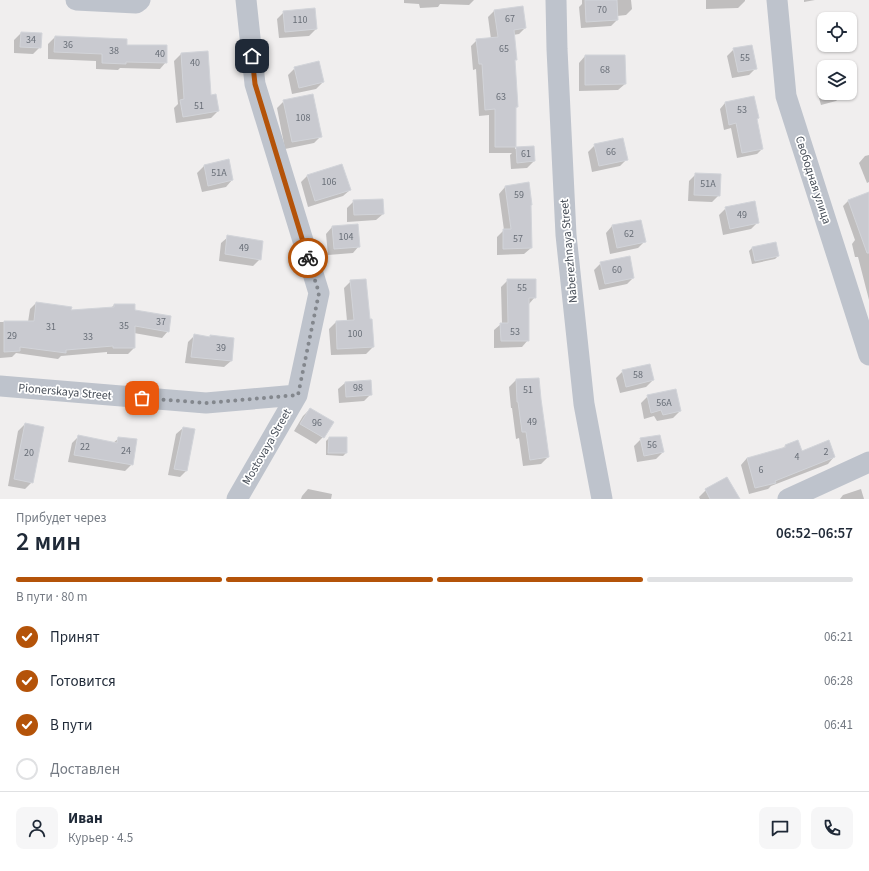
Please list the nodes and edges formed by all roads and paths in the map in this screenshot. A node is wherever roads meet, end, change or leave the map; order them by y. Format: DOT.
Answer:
graph roads {
  1 [pos="76,0"];
  2 [pos="140,0"];
  3 [pos="246,0"];
  4 [pos="556,0"];
  5 [pos="778,0"];
  6 [pos="869,355"];
  7 [pos="0,386"];
  8 [pos="298,395"];
  9 [pos="869,462"];
  10 [pos="237,499"];
  11 [pos="602,499"];
  12 [pos="788,499"];
  1 -- 2 [label="street"];
  3 -- 8 [label="street, Mostovaya Street"];
  4 -- 11 [label="street, Naberezhnaya Street"];
  5 -- 6 [label="street, Свободная улица"];
  7 -- 8 [label="street, Pionerskaya Street"];
  8 -- 10 [label="street, Mostovaya Street"];
  9 -- 12 [label="street"];
}
